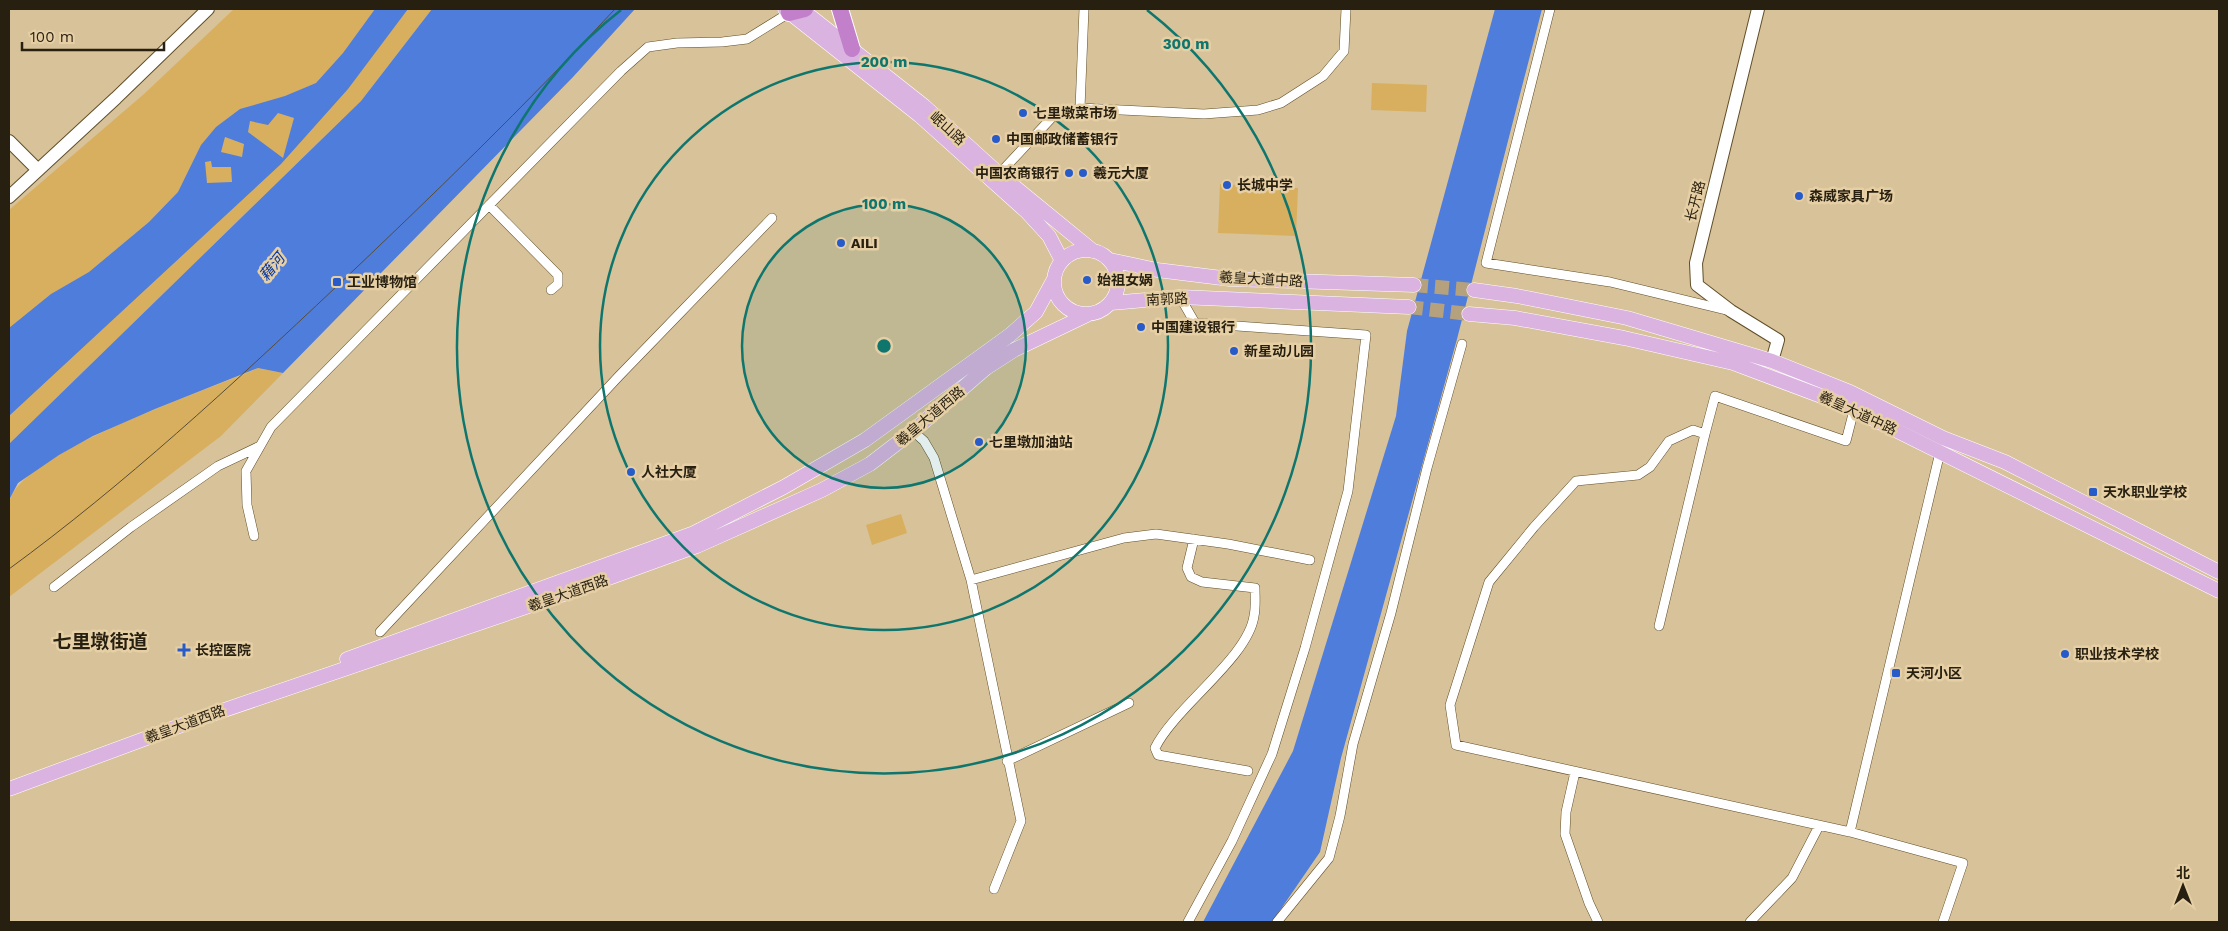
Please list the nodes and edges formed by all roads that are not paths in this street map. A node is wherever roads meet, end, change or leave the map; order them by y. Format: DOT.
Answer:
graph roads {
  1 [pos="208,9"];
  2 [pos="840,9"];
  3 [pos="1084,9"];
  4 [pos="1346,9"];
  5 [pos="1550,9"];
  6 [pos="1758,9"];
  7 [pos="795,10"];
  8 [pos="852,48"];
  9 [pos="1080,108"];
  10 [pos="9,141"];
  11 [pos="38,170"];
  12 [pos="999,174"];
  13 [pos="9,196"];
  14 [pos="489,205"];
  15 [pos="772,218"];
  16 [pos="1092,251"];
  17 [pos="1110,260"];
  18 [pos="1062,261"];
  19 [pos="1054,280"];
  20 [pos="1414,285"];
  21 [pos="551,290"];
  22 [pos="1474,290"];
  23 [pos="1180,297"];
  24 [pos="1223,298"];
  25 [pos="1111,304"];
  26 [pos="1409,307"];
  27 [pos="1730,311"];
  28 [pos="1087,314"];
  29 [pos="1469,314"];
  30 [pos="1462,344"];
  31 [pos="1772,361"];
  32 [pos="1856,403"];
  33 [pos="913,431"];
  34 [pos="1705,434"];
  35 [pos="1943,438"];
  36 [pos="260,446"];
  37 [pos="1940,452"];
  38 [pos="254,536"];
  39 [pos="1194,540"];
  40 [pos="1310,560"];
  41 [pos="2219,572"];
  42 [pos="971,580"];
  43 [pos="54,587"];
  44 [pos="2219,591"];
  45 [pos="1659,626"];
  46 [pos="380,632"];
  47 [pos="1129,703"];
  48 [pos="1007,760"];
  49 [pos="1248,771"];
  50 [pos="1575,772"];
  51 [pos="9,780"];
  52 [pos="9,789"];
  53 [pos="1819,826"];
  54 [pos="1850,832"];
  55 [pos="994,889"];
  56 [pos="1188,922"];
  57 [pos="1277,922"];
  58 [pos="1598,922"];
  59 [pos="1750,922"];
  60 [pos="1944,922"];
  1 -- 11 [label="street"];
  2 -- 8 [label="highway"];
  3 -- 9 [label="street"];
  4 -- 9 [label="street"];
  5 -- 27 [label="street"];
  6 -- 27 [label="street, 长开路"];
  7 -- 8 [label="main road, 岷山路"];
  7 -- 14 [label="street"];
  7 -- 18 [label="main road, 岷山路"];
  8 -- 12 [label="main road, 岷山路"];
  9 -- 12 [label="street"];
  10 -- 11 [label="street"];
  11 -- 13 [label="street"];
  12 -- 16 [label="main road, 岷山路"];
  14 -- 21 [label="street"];
  14 -- 36 [label="street"];
  15 -- 46 [label="street"];
  16 -- 17 [label="main road"];
  16 -- 18 [label="main road"];
  17 -- 20 [label="main road, 羲皇大道中路"];
  17 -- 25 [label="main road"];
  18 -- 19 [label="main road"];
  19 -- 28 [label="main road"];
  19 -- 51 [label="main road, 羲皇大道西路"];
  22 -- 31 [label="main road, 羲皇大道中路"];
  23 -- 24 [label="main road, 南郭路"];
  23 -- 25 [label="main road, 南郭路"];
  23 -- 56 [label="street"];
  24 -- 26 [label="main road, 羲皇大道中路"];
  25 -- 28 [label="main road"];
  27 -- 31 [label="street, 长开路"];
  28 -- 33 [label="main road, 羲皇大道西路"];
  29 -- 32 [label="main road, 羲皇大道中路"];
  30 -- 57 [label="street"];
  31 -- 32 [label="main road, 羲皇大道中路"];
  32 -- 34 [label="street"];
  32 -- 35 [label="main road, 羲皇大道中路"];
  32 -- 37 [label="main road, 羲皇大道中路"];
  33 -- 42 [label="street"];
  33 -- 52 [label="main road, 羲皇大道西路"];
  34 -- 45 [label="street"];
  34 -- 50 [label="street"];
  35 -- 37 [label="street"];
  35 -- 41 [label="main road, 羲皇大道中路"];
  36 -- 38 [label="street"];
  36 -- 43 [label="street"];
  37 -- 44 [label="main road, 羲皇大道中路"];
  37 -- 54 [label="street"];
  39 -- 40 [label="street"];
  39 -- 42 [label="street"];
  39 -- 49 [label="street"];
  42 -- 48 [label="street"];
  47 -- 48 [label="street"];
  48 -- 55 [label="street"];
  50 -- 53 [label="street"];
  50 -- 58 [label="street"];
  53 -- 54 [label="street"];
  53 -- 59 [label="street"];
  54 -- 60 [label="street"];
}
